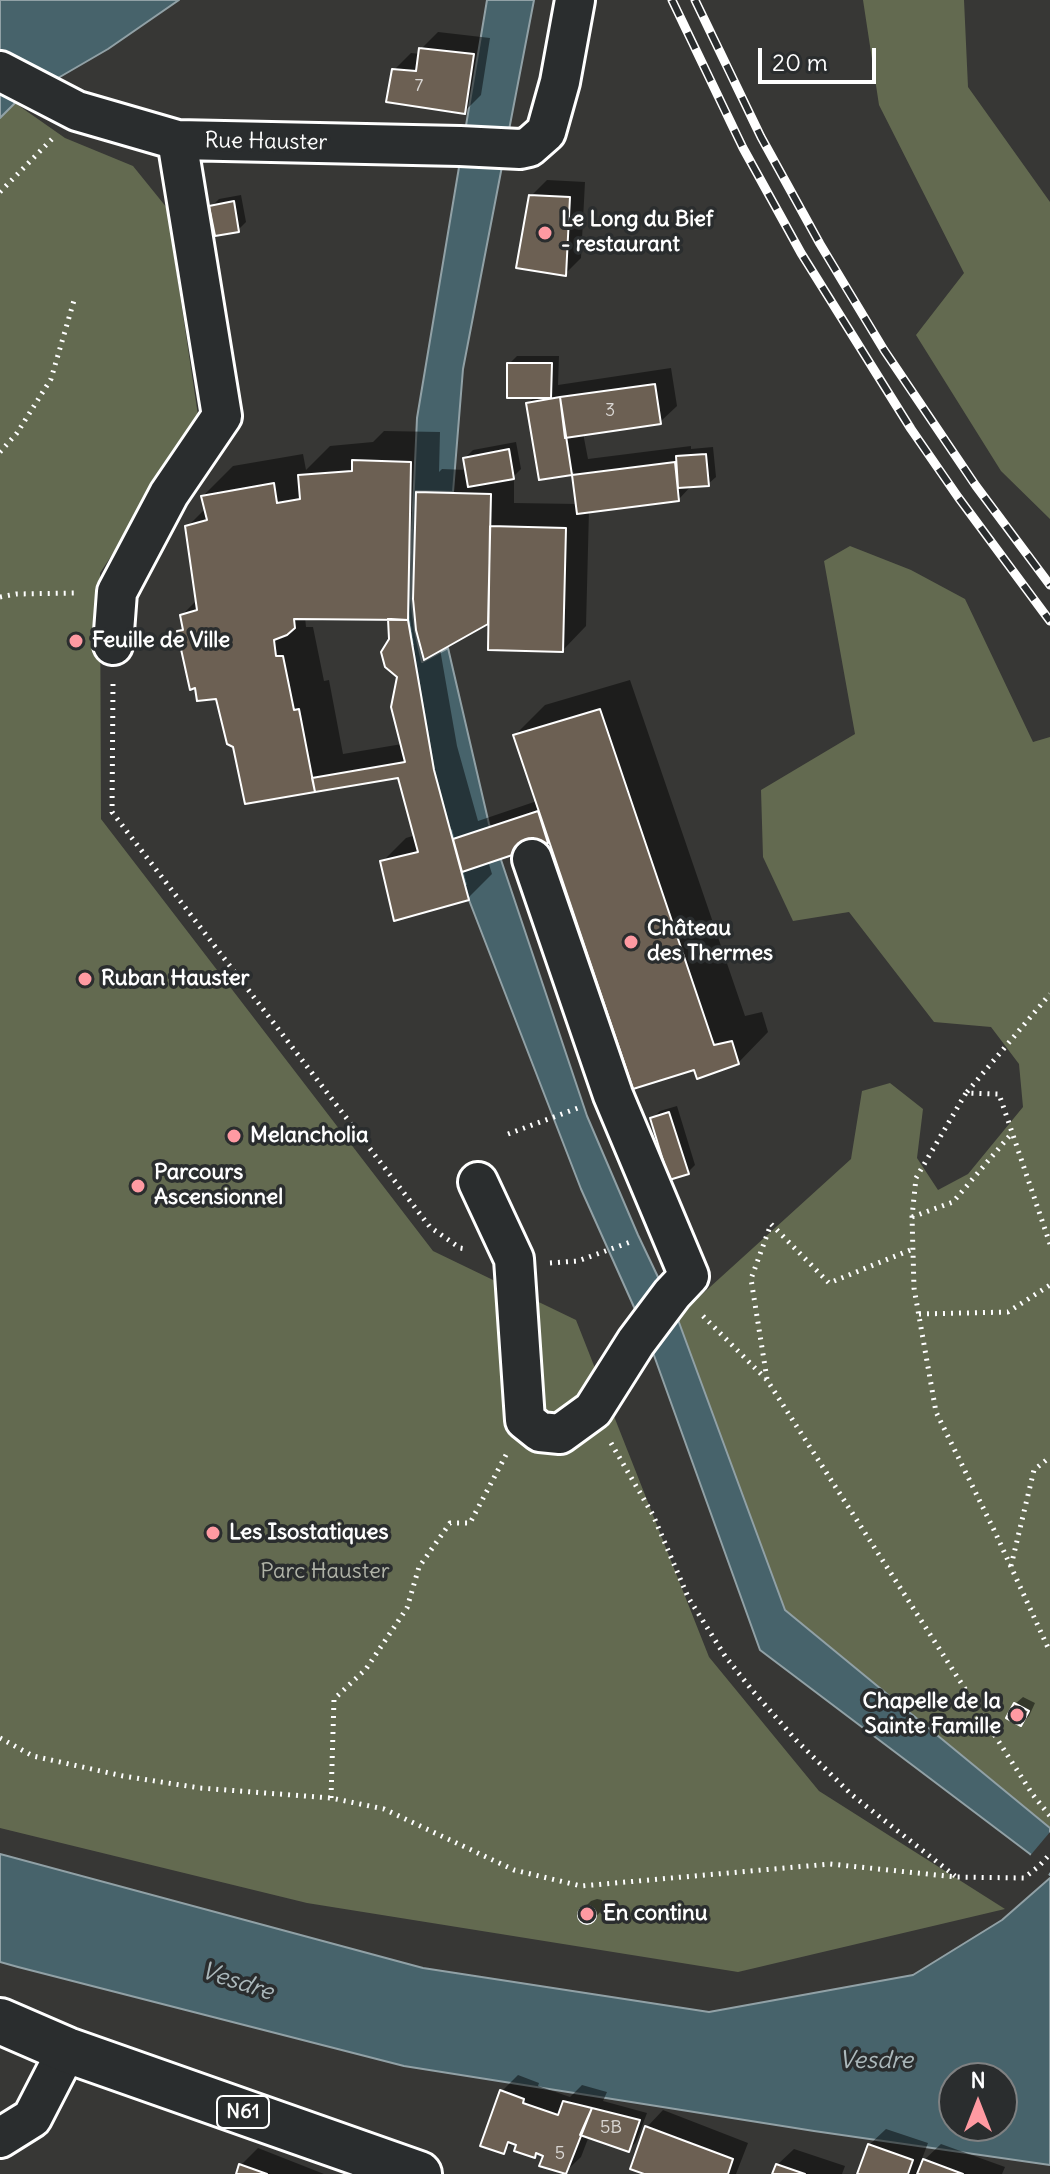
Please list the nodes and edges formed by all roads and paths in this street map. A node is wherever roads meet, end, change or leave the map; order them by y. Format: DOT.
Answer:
graph roads {
  1 [pos="575,0"];
  2 [pos="0,71"];
  3 [pos="67,105"];
  4 [pos="177,140"];
  5 [pos="0,192"];
  6 [pos="75,297"];
  7 [pos="0,452"];
  8 [pos="117,592"];
  9 [pos="0,597"];
  10 [pos="113,645"];
  11 [pos="532,859"];
  12 [pos="1050,994"];
  13 [pos="966,1093"];
  14 [pos="550,1118"];
  15 [pos="1012,1132"];
  16 [pos="508,1134"];
  17 [pos="478,1182"];
  18 [pos="912,1217"];
  19 [pos="645,1236"];
  20 [pos="1050,1244"];
  21 [pos="913,1249"];
  22 [pos="514,1259"];
  23 [pos="680,1285"];
  24 [pos="1050,1285"];
  25 [pos="919,1314"];
  26 [pos="767,1380"];
  27 [pos="593,1410"];
  28 [pos="525,1420"];
  29 [pos="1050,1457"];
  30 [pos="1011,1567"];
  31 [pos="1050,1652"];
  32 [pos="0,1738"];
  33 [pos="331,1798"];
  34 [pos="1050,1816"];
  35 [pos="1050,1854"];
  36 [pos="956,1877"];
  37 [pos="0,2021"];
  38 [pos="67,2050"];
  39 [pos="0,2138"];
  40 [pos="419,2174"];
  1 -- 4 [label="street, Rue Hauster"];
  2 -- 3 [label="street, Rue Hauster"];
  3 -- 4 [label="street, Rue Hauster"];
  3 -- 5 [label="path"];
  4 -- 8 [label="street"];
  6 -- 7 [label="path"];
  8 -- 9 [label="path"];
  8 -- 10 [label="street"];
  10 -- 22 [label="path"];
  11 -- 23 [label="street"];
  12 -- 13 [label="path"];
  13 -- 15 [label="path"];
  13 -- 18 [label="path"];
  14 -- 16 [label="path"];
  15 -- 18 [label="path"];
  15 -- 20 [label="path"];
  17 -- 22 [label="street"];
  18 -- 21 [label="path"];
  19 -- 22 [label="path"];
  21 -- 25 [label="path"];
  21 -- 26 [label="path"];
  22 -- 28 [label="street"];
  23 -- 26 [label="path"];
  23 -- 27 [label="street"];
  24 -- 25 [label="path"];
  25 -- 30 [label="path"];
  26 -- 34 [label="path"];
  27 -- 28 [label="street"];
  27 -- 36 [label="path"];
  28 -- 33 [label="path"];
  29 -- 30 [label="path"];
  30 -- 31 [label="path"];
  32 -- 33 [label="path"];
  33 -- 36 [label="path"];
  35 -- 36 [label="path"];
  37 -- 38 [label="main road, N61"];
  38 -- 39 [label="street"];
  38 -- 40 [label="main road, N61"];
}
